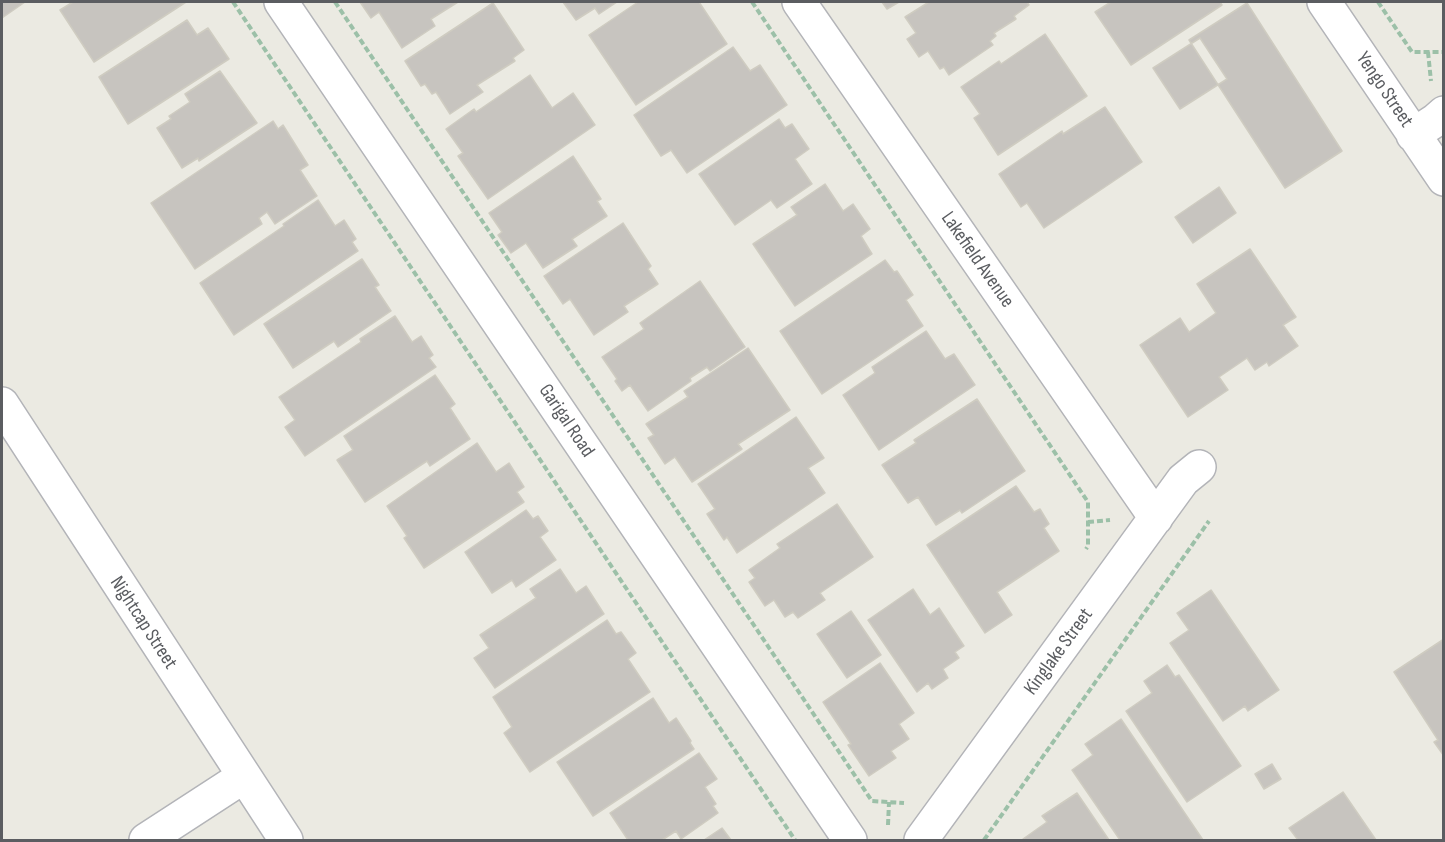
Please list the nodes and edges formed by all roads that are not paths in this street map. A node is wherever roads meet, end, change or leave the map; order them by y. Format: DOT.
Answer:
graph roads {
  1 [pos="281,2"];
  2 [pos="799,2"];
  3 [pos="1324,2"];
  4 [pos="1443,113"];
  5 [pos="1413,135"];
  6 [pos="1443,179"];
  7 [pos="2,404"];
  8 [pos="1199,467"];
  9 [pos="1156,518"];
  10 [pos="243,777"];
  11 [pos="146,840"];
  12 [pos="286,840"];
  13 [pos="850,840"];
  14 [pos="921,840"];
  1 -- 13 [label="street, Garigal Road"];
  2 -- 9 [label="street, Lakefield Avenue"];
  3 -- 5 [label="street, Yengo Street"];
  4 -- 5 [label="street"];
  5 -- 6 [label="street, Yengo Street"];
  7 -- 10 [label="street, Nightcap Street"];
  8 -- 9 [label="street, Kinglake Street"];
  9 -- 14 [label="street, Kinglake Street"];
  10 -- 11 [label="street"];
  10 -- 12 [label="street, Nightcap Street"];
}
